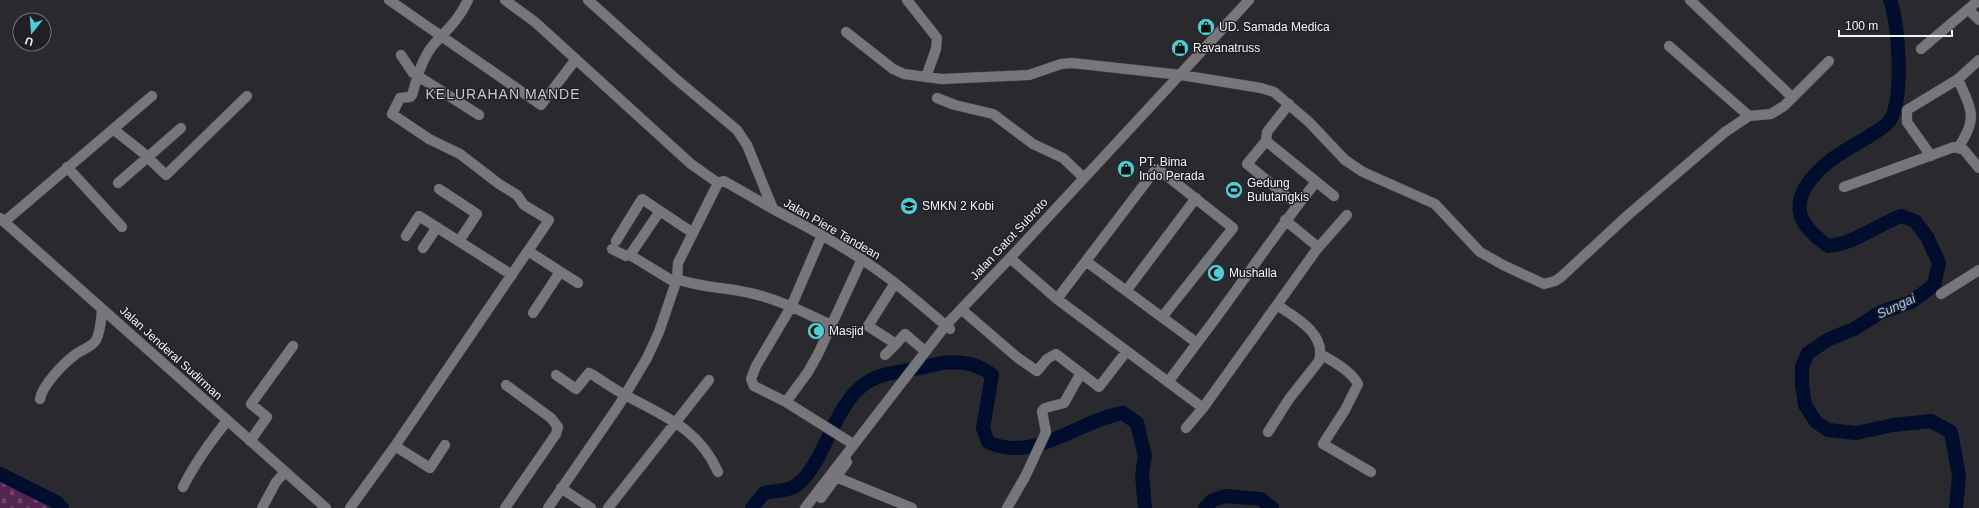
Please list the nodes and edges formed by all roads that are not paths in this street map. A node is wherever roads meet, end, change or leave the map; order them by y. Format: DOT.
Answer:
graph roads {
  1 [pos="390,0"];
  2 [pos="468,0"];
  3 [pos="505,0"];
  4 [pos="588,0"];
  5 [pos="907,0"];
  6 [pos="1249,0"];
  7 [pos="1256,0"];
  8 [pos="1690,0"];
  9 [pos="1979,0"];
  10 [pos="1969,10"];
  11 [pos="1979,20"];
  12 [pos="846,32"];
  13 [pos="443,36"];
  14 [pos="1669,46"];
  15 [pos="1921,49"];
  16 [pos="401,55"];
  17 [pos="576,59"];
  18 [pos="1979,60"];
  19 [pos="1828,61"];
  20 [pos="418,75"];
  21 [pos="1184,75"];
  22 [pos="926,77"];
  23 [pos="1958,79"];
  24 [pos="152,96"];
  25 [pos="247,96"];
  26 [pos="1792,97"];
  27 [pos="937,98"];
  28 [pos="1289,104"];
  29 [pos="479,115"];
  30 [pos="1749,116"];
  31 [pos="1976,116"];
  32 [pos="182,128"];
  33 [pos="113,129"];
  34 [pos="1266,141"];
  35 [pos="1958,148"];
  36 [pos="1930,156"];
  37 [pos="147,158"];
  38 [pos="67,167"];
  39 [pos="1979,168"];
  40 [pos="1084,178"];
  41 [pos="1316,182"];
  42 [pos="118,183"];
  43 [pos="718,183"];
  44 [pos="1844,188"];
  45 [pos="439,189"];
  46 [pos="1334,196"];
  47 [pos="1196,198"];
  48 [pos="1298,205"];
  49 [pos="773,209"];
  50 [pos="660,211"];
  51 [pos="1347,215"];
  52 [pos="2,220"];
  53 [pos="1285,220"];
  54 [pos="122,227"];
  55 [pos="437,227"];
  56 [pos="693,233"];
  57 [pos="822,235"];
  58 [pos="406,236"];
  59 [pos="459,241"];
  60 [pos="1318,247"];
  61 [pos="423,248"];
  62 [pos="528,251"];
  63 [pos="630,255"];
  64 [pos="862,259"];
  65 [pos="1012,259"];
  66 [pos="1086,262"];
  67 [pos="1979,270"];
  68 [pos="560,272"];
  69 [pos="512,275"];
  70 [pos="677,281"];
  71 [pos="895,283"];
  72 [pos="578,284"];
  73 [pos="1126,291"];
  74 [pos="1941,294"];
  75 [pos="1056,299"];
  76 [pos="1277,305"];
  77 [pos="791,307"];
  78 [pos="102,309"];
  79 [pos="963,311"];
  80 [pos="533,313"];
  81 [pos="1163,316"];
  82 [pos="831,325"];
  83 [pos="948,327"];
  84 [pos="1197,343"];
  85 [pos="896,344"];
  86 [pos="292,346"];
  87 [pos="1126,352"];
  88 [pos="925,354"];
  89 [pos="1320,354"];
  90 [pos="885,355"];
  91 [pos="912,372"];
  92 [pos="1081,373"];
  93 [pos="556,375"];
  94 [pos="709,380"];
  95 [pos="1168,382"];
  96 [pos="506,386"];
  97 [pos="625,395"];
  98 [pos="40,399"];
  99 [pos="786,402"];
  100 [pos="1203,408"];
  101 [pos="227,420"];
  102 [pos="677,423"];
  103 [pos="1186,428"];
  104 [pos="1268,432"];
  105 [pos="250,441"];
  106 [pos="850,442"];
  107 [pos="445,445"];
  108 [pos="395,446"];
  109 [pos="285,472"];
  110 [pos="718,472"];
  111 [pos="1371,472"];
  112 [pos="836,478"];
  113 [pos="183,487"];
  114 [pos="561,488"];
  115 [pos="262,508"];
  116 [pos="326,508"];
  117 [pos="350,508"];
  118 [pos="505,508"];
  119 [pos="548,508"];
  120 [pos="591,508"];
  121 [pos="608,508"];
  122 [pos="804,508"];
  123 [pos="813,508"];
  124 [pos="912,508"];
  125 [pos="1008,508"];
  1 -- 13 [label="street"];
  2 -- 13 [label="street"];
  3 -- 17 [label="street"];
  4 -- 49 [label="street, Jalan Piere Tandean"];
  5 -- 22 [label="street"];
  6 -- 21 [label="street, Jalan Gatot Subroto"];
  7 -- 21 [label="street, Jalan Gatot Subroto"];
  8 -- 26 [label="street"];
  9 -- 10 [label="street"];
  10 -- 11 [label="street"];
  10 -- 15 [label="street"];
  12 -- 22 [label="street"];
  13 -- 17 [label="street"];
  13 -- 20 [label="street"];
  14 -- 30 [label="street"];
  16 -- 20 [label="street"];
  17 -- 43 [label="street"];
  18 -- 23 [label="street"];
  19 -- 26 [label="street"];
  20 -- 29 [label="street"];
  20 -- 62 [label="street"];
  21 -- 22 [label="street"];
  21 -- 28 [label="street"];
  21 -- 40 [label="street, Jalan Gatot Subroto"];
  21 -- 65 [label="street, Jalan Gatot Subroto"];
  23 -- 31 [label="street"];
  23 -- 36 [label="street"];
  24 -- 33 [label="street"];
  25 -- 37 [label="street"];
  26 -- 30 [label="street"];
  27 -- 40 [label="street"];
  28 -- 30 [label="street"];
  28 -- 34 [label="street"];
  31 -- 35 [label="street"];
  32 -- 37 [label="street"];
  33 -- 37 [label="street"];
  33 -- 38 [label="street"];
  34 -- 41 [label="street"];
  34 -- 48 [label="street"];
  35 -- 36 [label="street"];
  35 -- 39 [label="street"];
  36 -- 44 [label="street"];
  37 -- 42 [label="street"];
  38 -- 52 [label="street"];
  38 -- 54 [label="street"];
  40 -- 65 [label="street, Jalan Gatot Subroto"];
  41 -- 46 [label="street"];
  41 -- 48 [label="street"];
  43 -- 49 [label="street"];
  43 -- 56 [label="street"];
  45 -- 59 [label="street"];
  47 -- 66 [label="street"];
  47 -- 73 [label="street"];
  47 -- 81 [label="street"];
  48 -- 53 [label="street"];
  49 -- 57 [label="street, Jalan Piere Tandean"];
  50 -- 56 [label="street"];
  50 -- 63 [label="street"];
  50 -- 63 [label="street"];
  51 -- 60 [label="street"];
  52 -- 78 [label="street, Jalan Jenderal Sudirman"];
  53 -- 60 [label="street"];
  53 -- 84 [label="street"];
  55 -- 58 [label="street"];
  55 -- 59 [label="street"];
  55 -- 61 [label="street"];
  56 -- 70 [label="street"];
  57 -- 64 [label="street, Jalan Piere Tandean"];
  57 -- 77 [label="street"];
  59 -- 69 [label="street"];
  60 -- 76 [label="street"];
  62 -- 68 [label="street"];
  62 -- 69 [label="street"];
  63 -- 70 [label="street"];
  64 -- 71 [label="street, Jalan Piere Tandean"];
  64 -- 82 [label="street"];
  65 -- 75 [label="street"];
  65 -- 79 [label="street, Jalan Gatot Subroto"];
  66 -- 73 [label="street"];
  66 -- 75 [label="street"];
  67 -- 74 [label="street"];
  68 -- 72 [label="street"];
  68 -- 80 [label="street"];
  69 -- 108 [label="street"];
  70 -- 77 [label="street"];
  70 -- 97 [label="street"];
  71 -- 83 [label="street, Jalan Piere Tandean"];
  71 -- 85 [label="street"];
  73 -- 81 [label="street"];
  75 -- 87 [label="street"];
  76 -- 89 [label="street"];
  76 -- 100 [label="street"];
  77 -- 82 [label="street"];
  77 -- 99 [label="street"];
  78 -- 98 [label="street"];
  78 -- 101 [label="street, Jalan Jenderal Sudirman"];
  79 -- 83 [label="street, Jalan Gatot Subroto"];
  79 -- 92 [label="street"];
  81 -- 84 [label="street"];
  82 -- 99 [label="street"];
  83 -- 88 [label="street, Jalan Gatot Subroto"];
  84 -- 95 [label="street"];
  85 -- 88 [label="street"];
  85 -- 90 [label="street"];
  86 -- 105 [label="street"];
  87 -- 92 [label="street"];
  87 -- 95 [label="street"];
  88 -- 91 [label="street, Jalan Gatot Subroto"];
  89 -- 104 [label="street"];
  89 -- 111 [label="street"];
  91 -- 106 [label="street, Jalan Gatot Subroto"];
  91 -- 112 [label="street, Jalan Gatot Subroto"];
  92 -- 125 [label="street"];
  93 -- 97 [label="street"];
  94 -- 102 [label="street"];
  95 -- 100 [label="street"];
  96 -- 118 [label="street"];
  97 -- 102 [label="street"];
  97 -- 114 [label="street"];
  99 -- 106 [label="street"];
  100 -- 103 [label="street"];
  101 -- 105 [label="street, Jalan Jenderal Sudirman"];
  101 -- 113 [label="street"];
  102 -- 110 [label="street"];
  102 -- 121 [label="street"];
  105 -- 109 [label="street, Jalan Jenderal Sudirman"];
  106 -- 122 [label="street, Jalan Gatot Subroto"];
  107 -- 108 [label="street"];
  108 -- 117 [label="street"];
  109 -- 115 [label="street"];
  109 -- 116 [label="street, Jalan Jenderal Sudirman"];
  112 -- 123 [label="street, Jalan Gatot Subroto"];
  112 -- 124 [label="street"];
  114 -- 119 [label="street"];
  114 -- 120 [label="street"];
}
